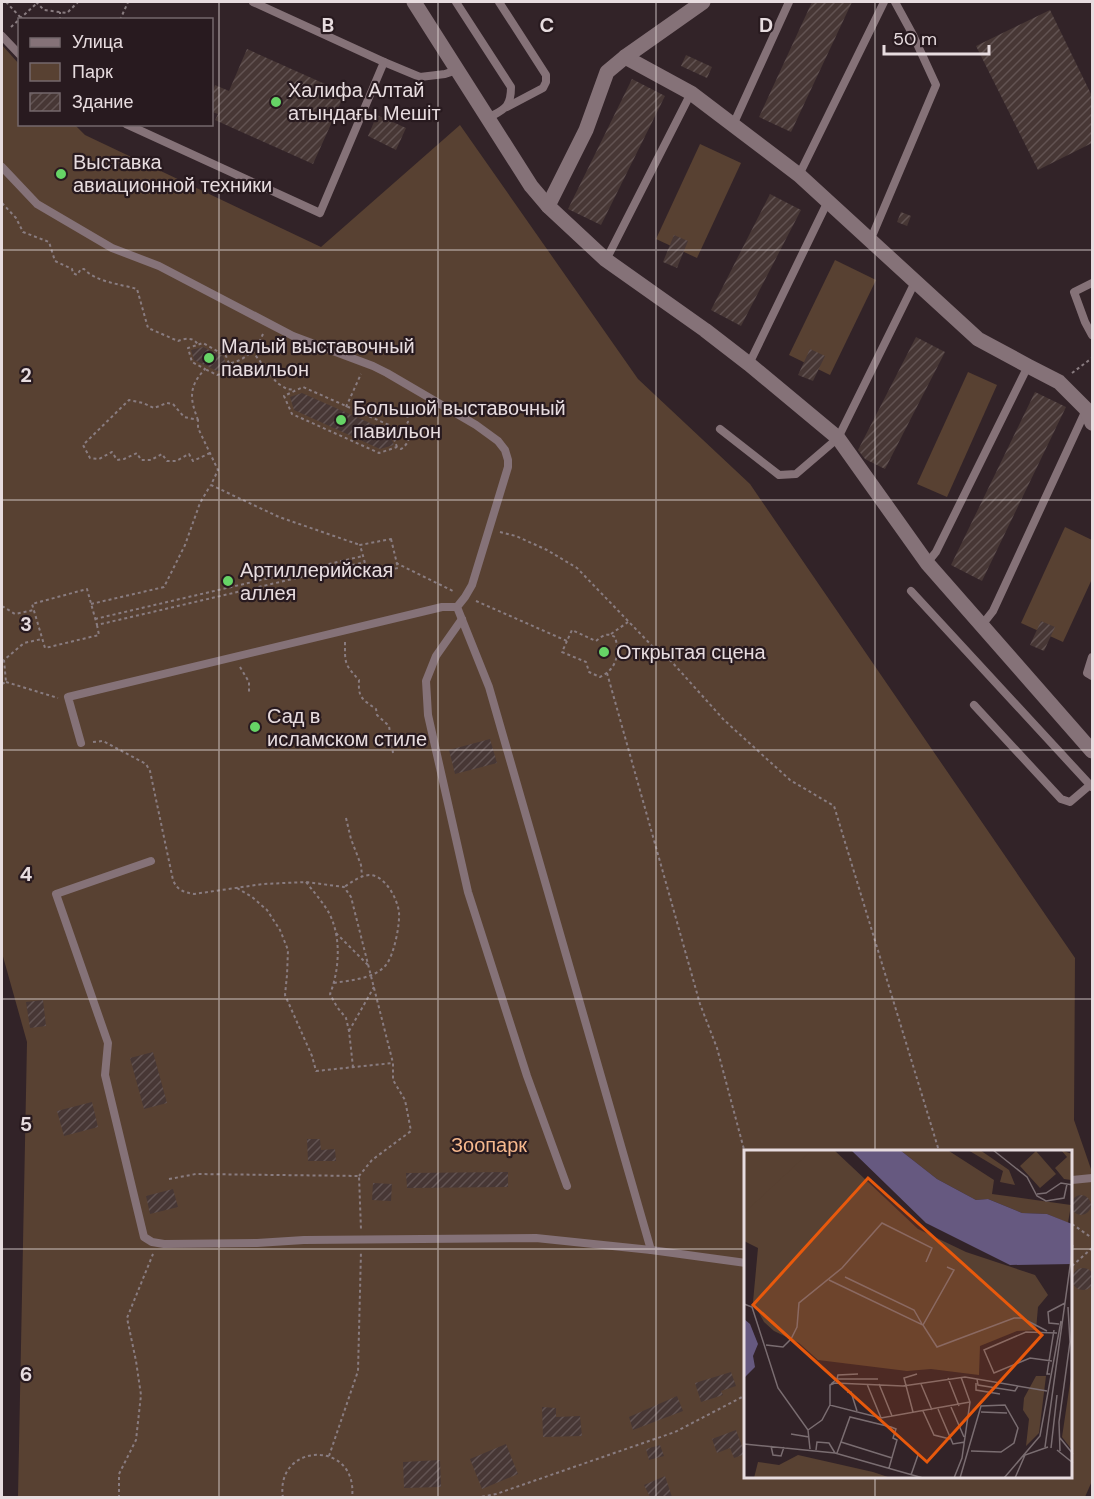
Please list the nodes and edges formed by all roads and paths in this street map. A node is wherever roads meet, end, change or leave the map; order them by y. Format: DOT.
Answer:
graph roads {
  1 [pos="6,2"];
  2 [pos="36,2"];
  3 [pos="78,2"];
  4 [pos="128,2"];
  5 [pos="253,2"];
  6 [pos="414,2"];
  7 [pos="456,2"];
  8 [pos="499,2"];
  9 [pos="703,2"];
  10 [pos="789,2"];
  11 [pos="884,2"];
  12 [pos="895,2"];
  13 [pos="60,12"];
  14 [pos="22,18"];
  15 [pos="60,18"];
  16 [pos="121,18"];
  17 [pos="18,22"];
  18 [pos="2,36"];
  19 [pos="18,53"];
  20 [pos="625,57"];
  21 [pos="384,62"];
  22 [pos="457,70"];
  23 [pos="691,93"];
  24 [pos="506,108"];
  25 [pos="488,118"];
  26 [pos="733,125"];
  27 [pos="130,126"];
  28 [pos="2,167"];
  29 [pos="799,175"];
  30 [pos="828,201"];
  31 [pos="2,203"];
  32 [pos="548,206"];
  33 [pos="870,241"];
  34 [pos="606,260"];
  35 [pos="915,282"];
  36 [pos="1092,283"];
  37 [pos="267,323"];
  38 [pos="1092,335"];
  39 [pos="198,345"];
  40 [pos="252,351"];
  41 [pos="1092,358"];
  42 [pos="230,363"];
  43 [pos="366,364"];
  44 [pos="749,364"];
  45 [pos="1028,366"];
  46 [pos="205,369"];
  47 [pos="1059,382"];
  48 [pos="296,390"];
  49 [pos="417,391"];
  50 [pos="346,407"];
  51 [pos="1089,416"];
  52 [pos="198,420"];
  53 [pos="720,429"];
  54 [pos="838,438"];
  55 [pos="397,447"];
  56 [pos="210,453"];
  57 [pos="211,485"];
  58 [pos="489,530"];
  59 [pos="360,545"];
  60 [pos="363,556"];
  61 [pos="365,562"];
  62 [pos="396,563"];
  63 [pos="927,563"];
  64 [pos="911,591"];
  65 [pos="465,597"];
  66 [pos="91,603"];
  67 [pos="2,606"];
  68 [pos="457,607"];
  69 [pos="34,610"];
  70 [pos="95,619"];
  71 [pos="462,619"];
  72 [pos="628,622"];
  73 [pos="97,625"];
  74 [pos="982,625"];
  75 [pos="345,630"];
  76 [pos="611,634"];
  77 [pos="42,639"];
  78 [pos="567,641"];
  79 [pos="234,657"];
  80 [pos="1092,657"];
  81 [pos="607,673"];
  82 [pos="1092,676"];
  83 [pos="6,682"];
  84 [pos="2,684"];
  85 [pos="249,694"];
  86 [pos="69,701"];
  87 [pos="974,705"];
  88 [pos="81,743"];
  89 [pos="1092,751"];
  90 [pos="393,753"];
  91 [pos="1091,786"];
  92 [pos="346,818"];
  93 [pos="151,861"];
  94 [pos="363,877"];
  95 [pos="306,882"];
  96 [pos="344,887"];
  97 [pos="237,888"];
  98 [pos="336,933"];
  99 [pos="368,965"];
  100 [pos="371,976"];
  101 [pos="334,983"];
  102 [pos="374,987"];
  103 [pos="349,1031"];
  104 [pos="393,1063"];
  105 [pos="353,1067"];
  106 [pos="744,1150"];
  107 [pos="939,1150"];
  108 [pos="359,1176"];
  109 [pos="1092,1178"];
  110 [pos="169,1179"];
  111 [pos="1073,1180"];
  112 [pos="567,1186"];
  113 [pos="1073,1225"];
  114 [pos="1092,1238"];
  115 [pos="361,1240"];
  116 [pos="159,1244"];
  117 [pos="1092,1248"];
  118 [pos="651,1250"];
  119 [pos="744,1263"];
  120 [pos="1073,1264"];
  121 [pos="744,1396"];
  122 [pos="329,1456"];
  123 [pos="119,1497"];
  124 [pos="283,1497"];
  125 [pos="352,1497"];
  126 [pos="476,1497"];
  1 -- 14 [label="path"];
  2 -- 13 [label="path"];
  2 -- 14 [label="path"];
  3 -- 13 [label="path"];
  4 -- 16 [label="path"];
  5 -- 21 [label="lane"];
  6 -- 22 [label="street"];
  7 -- 24 [label="lane"];
  8 -- 24 [label="lane"];
  9 -- 20 [label="street"];
  10 -- 26 [label="lane"];
  11 -- 29 [label="lane"];
  12 -- 33 [label="lane"];
  13 -- 15 [label="path"];
  17 -- 18 [label="path"];
  18 -- 19 [label="lane"];
  20 -- 23 [label="street"];
  20 -- 32 [label="street"];
  21 -- 22 [label="lane"];
  21 -- 27 [label="lane"];
  22 -- 25 [label="street"];
  23 -- 26 [label="street"];
  23 -- 34 [label="lane"];
  24 -- 25 [label="lane"];
  25 -- 32 [label="street"];
  26 -- 29 [label="street"];
  28 -- 37 [label="lane"];
  29 -- 30 [label="street"];
  30 -- 33 [label="street"];
  30 -- 44 [label="lane"];
  31 -- 39 [label="path"];
  32 -- 34 [label="street"];
  33 -- 35 [label="street"];
  34 -- 44 [label="street"];
  35 -- 45 [label="street"];
  35 -- 54 [label="lane"];
  36 -- 38 [label="lane"];
  37 -- 40 [label="path"];
  37 -- 43 [label="lane"];
  39 -- 42 [label="path"];
  39 -- 46 [label="path"];
  40 -- 42 [label="path"];
  40 -- 48 [label="path"];
  41 -- 47 [label="path"];
  42 -- 46 [label="path"];
  43 -- 49 [label="lane"];
  43 -- 50 [label="path"];
  44 -- 54 [label="street"];
  45 -- 47 [label="street"];
  45 -- 63 [label="lane"];
  46 -- 52 [label="path"];
  47 -- 51 [label="street"];
  48 -- 50 [label="path"];
  48 -- 55 [label="path"];
  49 -- 55 [label="path"];
  49 -- 58 [label="lane"];
  50 -- 55 [label="path"];
  51 -- 74 [label="lane"];
  52 -- 56 [label="path"];
  52 -- 56 [label="path"];
  53 -- 54 [label="lane"];
  54 -- 63 [label="street"];
  56 -- 57 [label="path"];
  57 -- 59 [label="path"];
  57 -- 66 [label="path"];
  58 -- 65 [label="lane"];
  58 -- 72 [label="path"];
  59 -- 60 [label="path"];
  59 -- 62 [label="path"];
  60 -- 61 [label="path"];
  60 -- 70 [label="path"];
  61 -- 62 [label="path"];
  61 -- 73 [label="path"];
  62 -- 65 [label="path"];
  63 -- 74 [label="street"];
  64 -- 91 [label="lane"];
  65 -- 68 [label="lane"];
  65 -- 78 [label="path"];
  66 -- 69 [label="path"];
  66 -- 70 [label="path"];
  67 -- 69 [label="path"];
  68 -- 71 [label="lane"];
  68 -- 75 [label="lane"];
  69 -- 77 [label="path"];
  70 -- 73 [label="path"];
  71 -- 112 [label="lane"];
  71 -- 118 [label="lane"];
  72 -- 76 [label="path"];
  72 -- 107 [label="path"];
  73 -- 77 [label="path"];
  74 -- 89 [label="street"];
  75 -- 79 [label="lane"];
  75 -- 90 [label="path"];
  76 -- 78 [label="path"];
  76 -- 81 [label="path"];
  77 -- 83 [label="path"];
  78 -- 81 [label="path"];
  79 -- 85 [label="path"];
  79 -- 86 [label="lane"];
  80 -- 82 [label="lane"];
  81 -- 106 [label="path"];
  83 -- 84 [label="path"];
  83 -- 86 [label="path"];
  86 -- 88 [label="lane"];
  87 -- 91 [label="lane"];
  88 -- 97 [label="path"];
  92 -- 94 [label="path"];
  93 -- 116 [label="lane"];
  94 -- 96 [label="path"];
  94 -- 100 [label="path"];
  95 -- 96 [label="path"];
  95 -- 97 [label="path"];
  95 -- 98 [label="path"];
  96 -- 99 [label="path"];
  97 -- 105 [label="path"];
  98 -- 99 [label="path"];
  98 -- 101 [label="path"];
  99 -- 100 [label="path"];
  100 -- 101 [label="path"];
  100 -- 102 [label="path"];
  101 -- 103 [label="path"];
  102 -- 103 [label="path"];
  102 -- 104 [label="path"];
  103 -- 105 [label="path"];
  104 -- 105 [label="path"];
  104 -- 108 [label="path"];
  108 -- 110 [label="path"];
  108 -- 115 [label="path"];
  109 -- 111 [label="lane"];
  113 -- 114 [label="path"];
  115 -- 116 [label="lane"];
  115 -- 118 [label="lane"];
  115 -- 122 [label="path"];
  116 -- 123 [label="path"];
  117 -- 120 [label="path"];
  118 -- 119 [label="lane"];
  121 -- 126 [label="path"];
  122 -- 124 [label="path"];
  122 -- 125 [label="path"];
}
